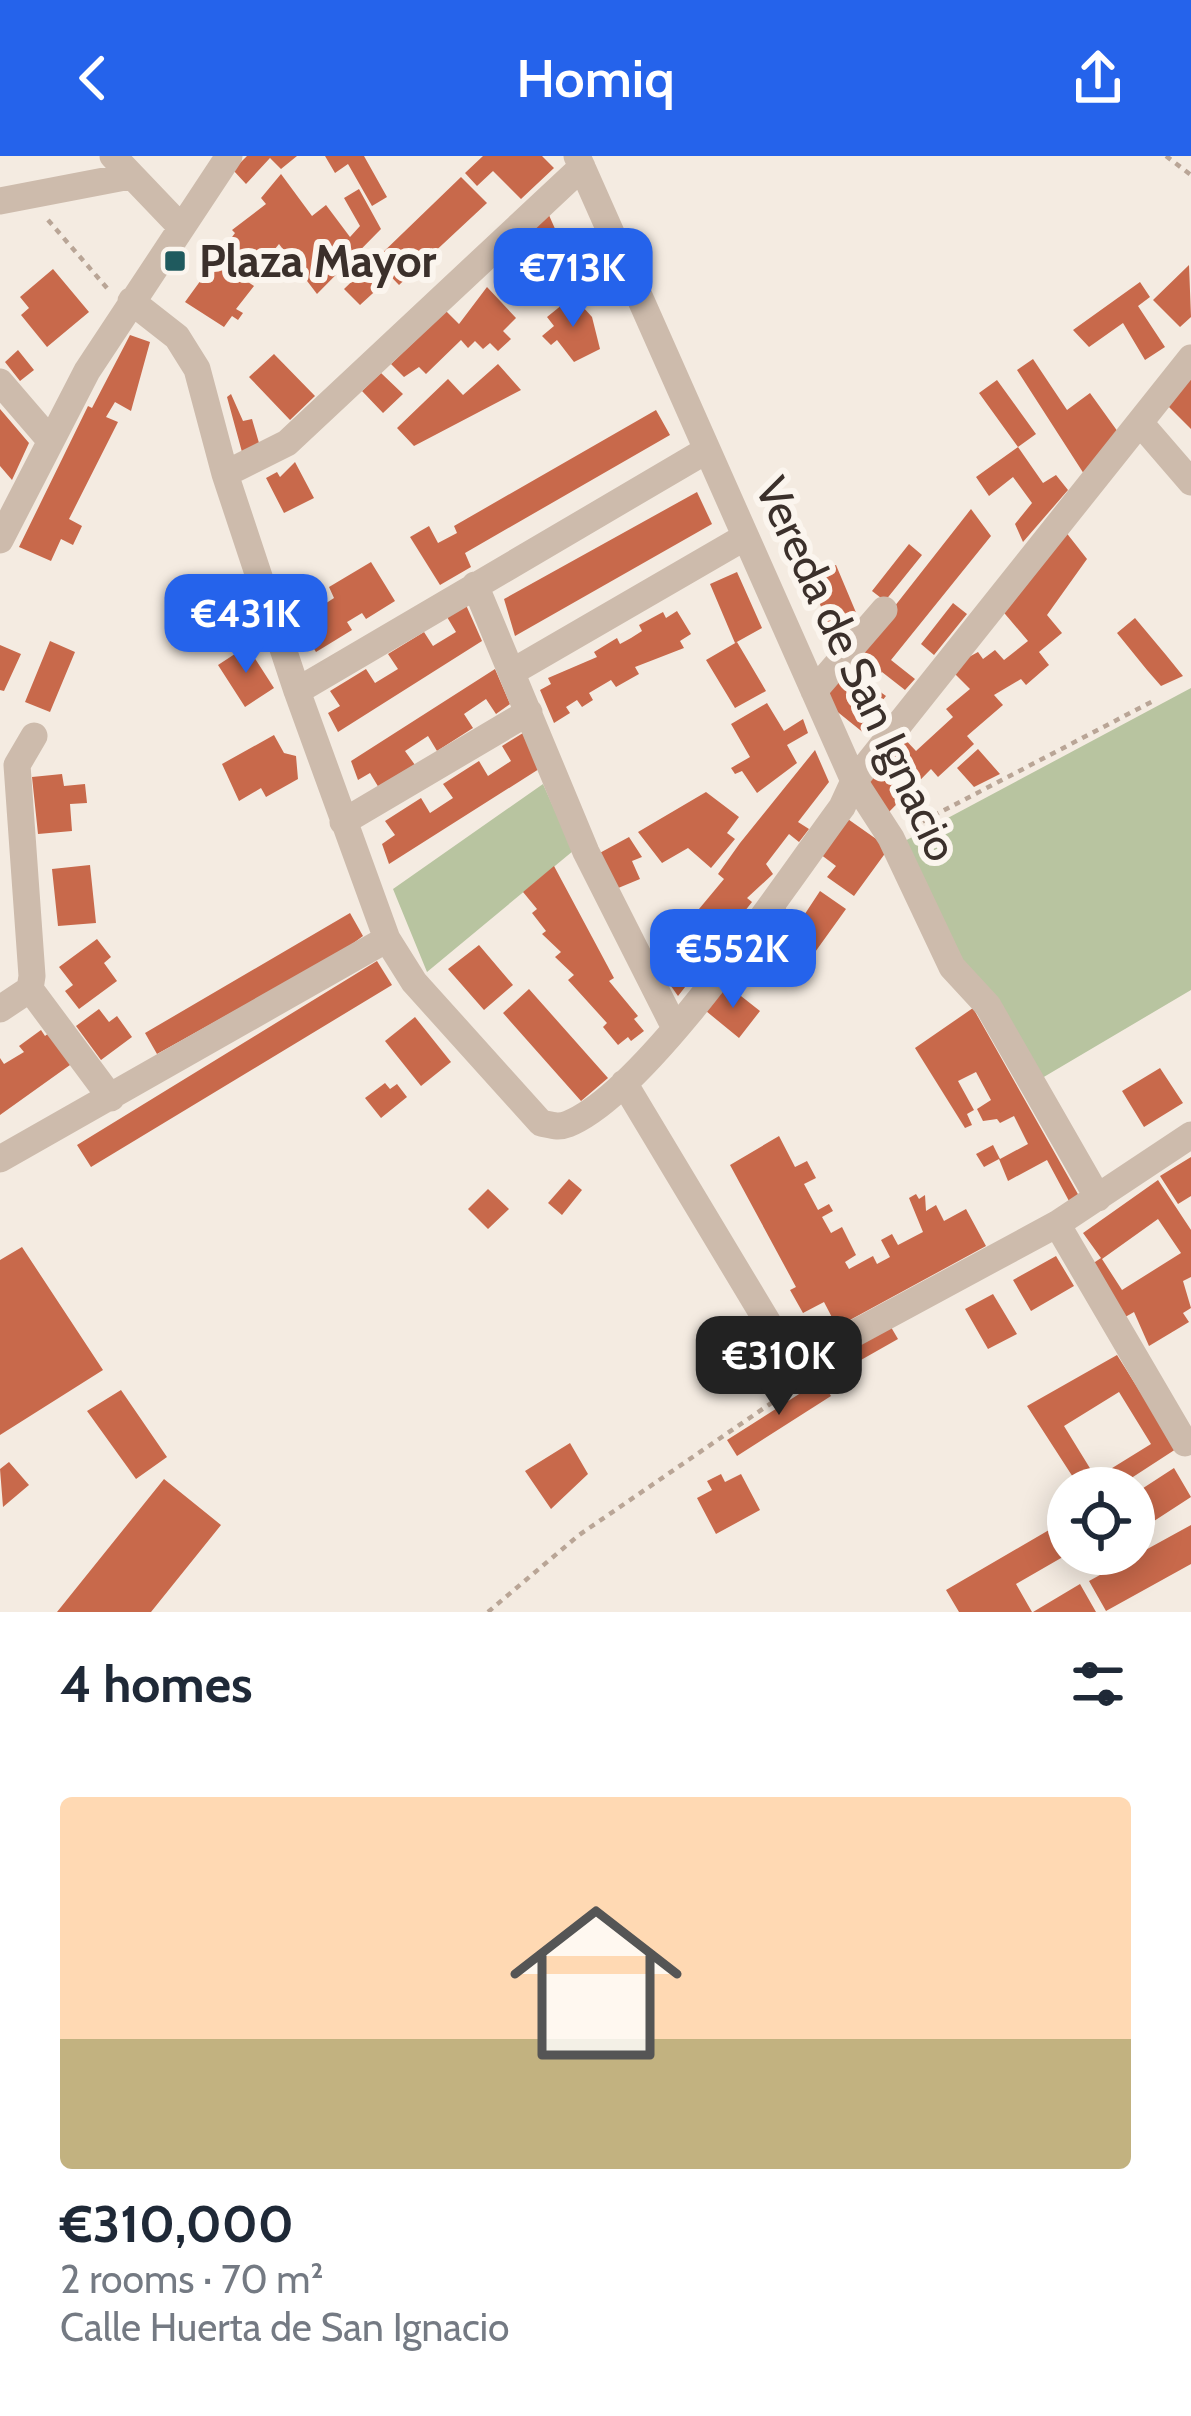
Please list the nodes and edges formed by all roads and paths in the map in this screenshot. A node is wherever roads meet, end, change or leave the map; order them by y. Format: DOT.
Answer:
graph roads {
  1 [pos="230,156"];
  2 [pos="1166,156"];
  3 [pos="579,162"];
  4 [pos="121,166"];
  5 [pos="1191,175"];
  6 [pos="0,201"];
  7 [pos="42,213"];
  8 [pos="179,225"];
  9 [pos="123,300"];
  10 [pos="1191,358"];
  11 [pos="0,382"];
  12 [pos="1141,424"];
  13 [pos="49,440"];
  14 [pos="707,450"];
  15 [pos="225,474"];
  16 [pos="1191,482"];
  17 [pos="745,537"];
  18 [pos="0,540"];
  19 [pos="475,585"];
  20 [pos="884,610"];
  21 [pos="512,672"];
  22 [pos="297,691"];
  23 [pos="814,691"];
  24 [pos="1155,700"];
  25 [pos="529,712"];
  26 [pos="34,736"];
  27 [pos="854,781"];
  28 [pos="343,822"];
  29 [pos="891,838"];
  30 [pos="387,939"];
  31 [pos="30,989"];
  32 [pos="0,1009"];
  33 [pos="675,1028"];
  34 [pos="624,1083"];
  35 [pos="111,1098"];
  36 [pos="1191,1135"];
  37 [pos="0,1159"];
  38 [pos="1098,1198"];
  39 [pos="1057,1224"];
  40 [pos="794,1366"];
  41 [pos="1185,1443"];
  42 [pos="488,1612"];
  1 -- 8 [label="street"];
  2 -- 5 [label="path"];
  3 -- 14 [label="street, Vereda de San Ignacio"];
  3 -- 15 [label="street"];
  4 -- 6 [label="street"];
  4 -- 8 [label="street"];
  7 -- 9 [label="path"];
  8 -- 9 [label="street"];
  9 -- 13 [label="street"];
  9 -- 15 [label="street"];
  10 -- 12 [label="street"];
  11 -- 13 [label="street"];
  12 -- 16 [label="street"];
  12 -- 27 [label="street"];
  13 -- 18 [label="street"];
  14 -- 17 [label="street, Vereda de San Ignacio"];
  14 -- 19 [label="street"];
  15 -- 22 [label="street"];
  17 -- 21 [label="street"];
  17 -- 23 [label="street, Vereda de San Ignacio"];
  19 -- 21 [label="street"];
  19 -- 22 [label="street"];
  20 -- 23 [label="street"];
  21 -- 25 [label="street"];
  22 -- 28 [label="street"];
  23 -- 27 [label="street, Vereda de San Ignacio"];
  24 -- 29 [label="path"];
  25 -- 28 [label="street"];
  25 -- 33 [label="street"];
  26 -- 31 [label="street"];
  27 -- 29 [label="street, Vereda de San Ignacio"];
  27 -- 33 [label="street"];
  28 -- 30 [label="street"];
  29 -- 38 [label="street, Vereda de San Ignacio"];
  30 -- 34 [label="street"];
  30 -- 35 [label="street"];
  31 -- 32 [label="street"];
  31 -- 35 [label="street"];
  33 -- 34 [label="street"];
  34 -- 40 [label="street"];
  35 -- 37 [label="street"];
  36 -- 38 [label="street"];
  38 -- 39 [label="street"];
  39 -- 40 [label="street"];
  39 -- 41 [label="street"];
  40 -- 42 [label="path"];
}
